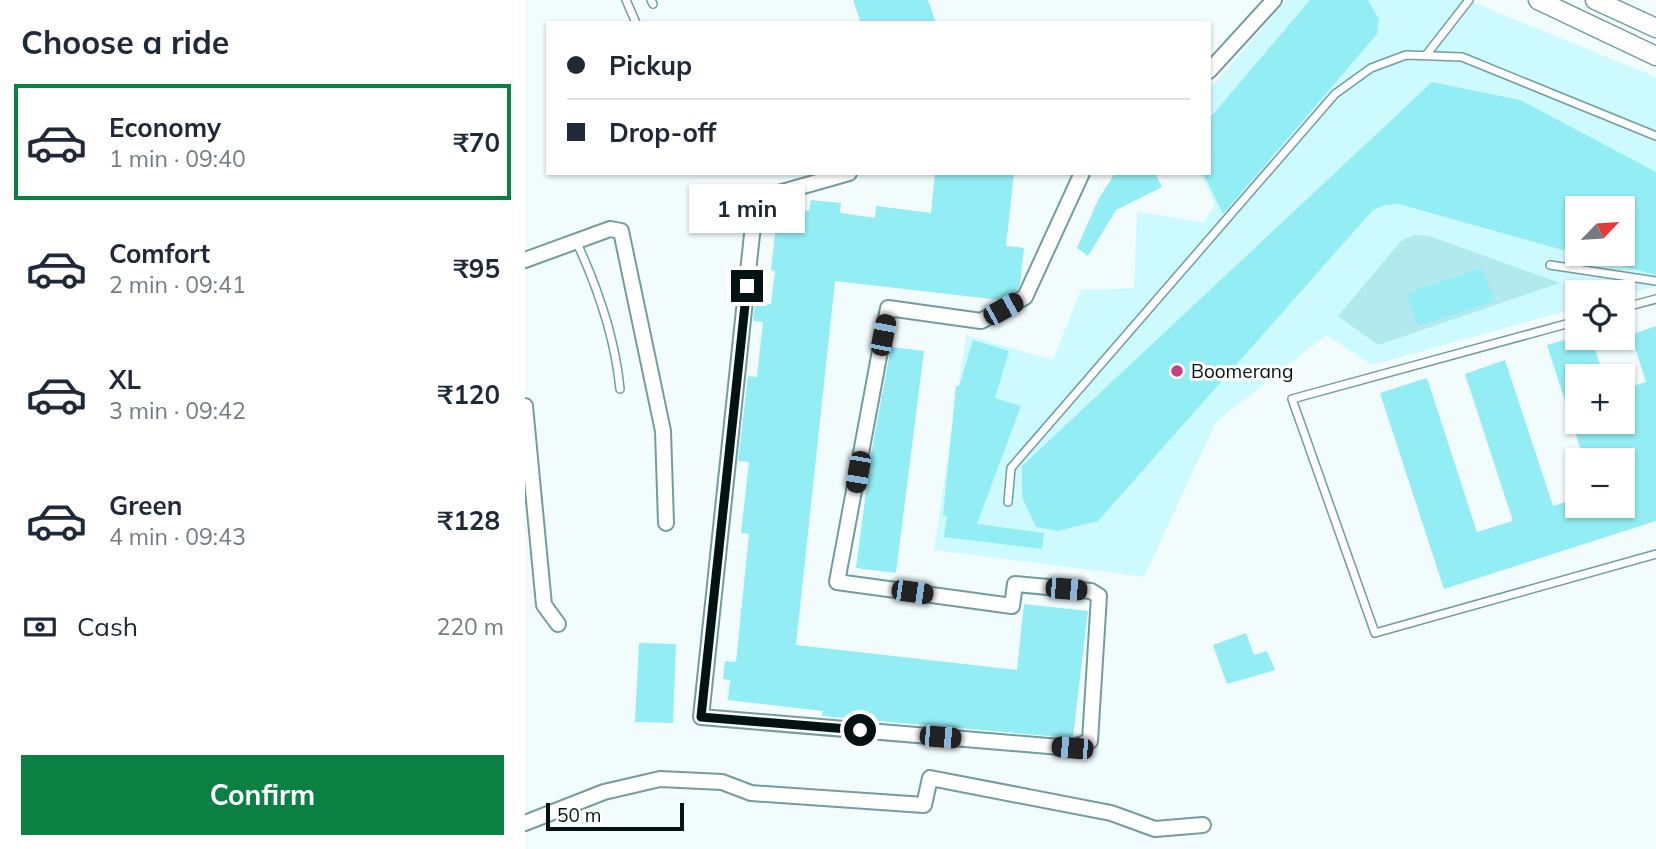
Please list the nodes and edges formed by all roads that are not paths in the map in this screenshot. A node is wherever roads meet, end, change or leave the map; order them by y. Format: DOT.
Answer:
graph roads {
  1 [pos="626,0"];
  2 [pos="1274,0"];
  3 [pos="1469,0"];
  4 [pos="1538,0"];
  5 [pos="1595,0"];
  6 [pos="635,21"];
  7 [pos="1656,28"];
  8 [pos="1427,54"];
  9 [pos="1656,56"];
  10 [pos="1211,69"];
  11 [pos="1656,136"];
  12 [pos="842,175"];
  13 [pos="1081,175"];
  14 [pos="576,241"];
  15 [pos="525,260"];
  16 [pos="1550,265"];
  17 [pos="1656,281"];
  18 [pos="1656,299"];
  19 [pos="1635,305"];
  20 [pos="1565,324"];
  21 [pos="620,389"];
  22 [pos="525,406"];
  23 [pos="1008,502"];
  24 [pos="666,523"];
  25 [pos="1656,554"];
  26 [pos="558,624"];
  27 [pos="525,823"];
  28 [pos="1203,825"];
  1 -- 6 [label="lane"];
  2 -- 10 [label="street"];
  3 -- 8 [label="lane"];
  4 -- 9 [label="street"];
  5 -- 7 [label="street"];
  8 -- 11 [label="lane"];
  8 -- 23 [label="lane"];
  12 -- 13 [label="street"];
  14 -- 15 [label="street"];
  14 -- 21 [label="lane"];
  14 -- 24 [label="street"];
  16 -- 17 [label="lane"];
  18 -- 19 [label="lane"];
  20 -- 25 [label="lane"];
  22 -- 26 [label="street"];
  27 -- 28 [label="street"];
}
